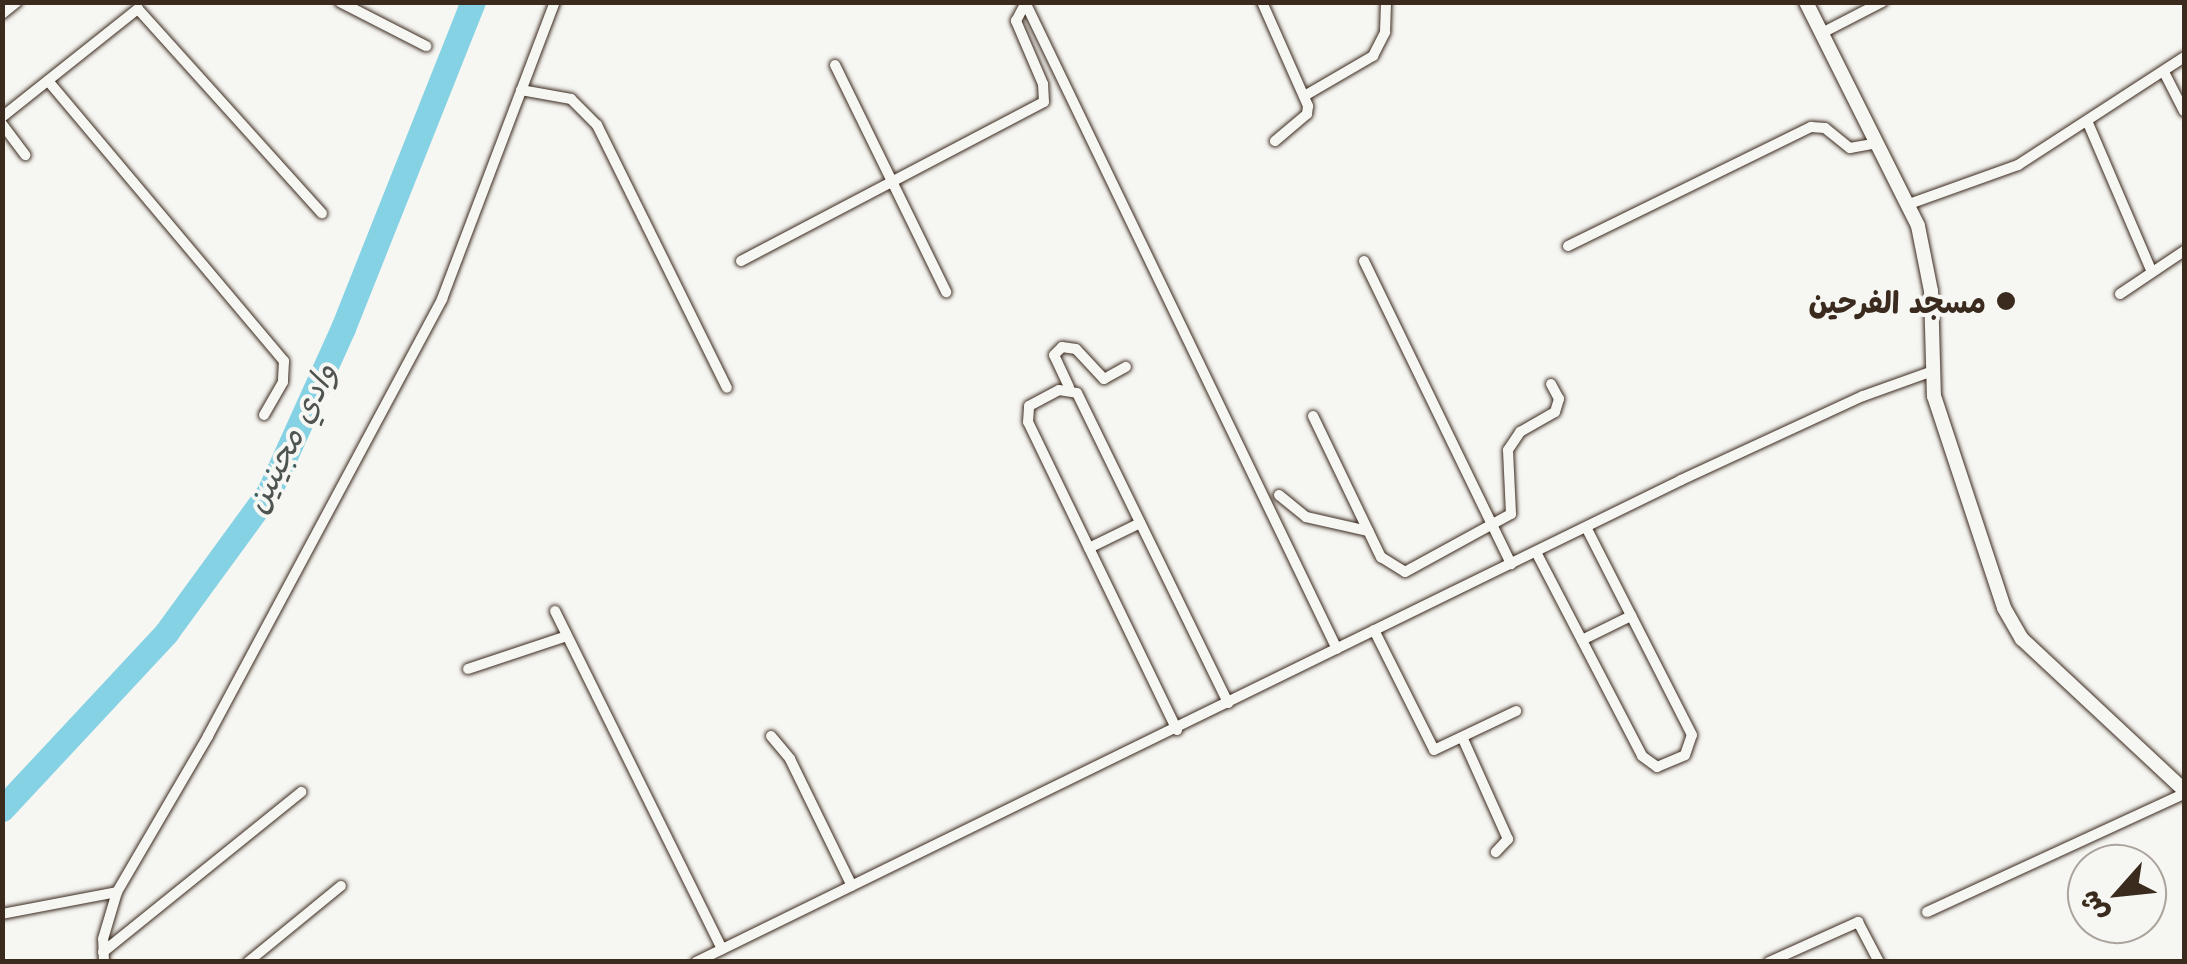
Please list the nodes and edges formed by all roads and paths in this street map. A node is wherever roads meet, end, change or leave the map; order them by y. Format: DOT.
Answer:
graph roads {
  1 [pos="17,2"];
  2 [pos="340,2"];
  3 [pos="556,2"];
  4 [pos="1262,2"];
  5 [pos="1386,2"];
  6 [pos="1806,2"];
  7 [pos="1882,2"];
  8 [pos="1026,3"];
  9 [pos="2,14"];
  10 [pos="1822,33"];
  11 [pos="426,46"];
  12 [pos="2184,57"];
  13 [pos="834,65"];
  14 [pos="2164,72"];
  15 [pos="48,82"];
  16 [pos="521,90"];
  17 [pos="1306,95"];
  18 [pos="2184,111"];
  19 [pos="2,116"];
  20 [pos="2088,123"];
  21 [pos="2,124"];
  22 [pos="1275,142"];
  23 [pos="1872,144"];
  24 [pos="25,155"];
  25 [pos="893,182"];
  26 [pos="1909,204"];
  27 [pos="322,213"];
  28 [pos="1568,246"];
  29 [pos="2184,251"];
  30 [pos="1364,260"];
  31 [pos="741,261"];
  32 [pos="2152,272"];
  33 [pos="946,292"];
  34 [pos="2120,294"];
  35 [pos="1126,366"];
  36 [pos="1933,371"];
  37 [pos="1551,384"];
  38 [pos="726,388"];
  39 [pos="1068,388"];
  40 [pos="264,415"];
  41 [pos="1314,416"];
  42 [pos="1279,494"];
  43 [pos="1140,523"];
  44 [pos="1586,527"];
  45 [pos="1494,529"];
  46 [pos="1368,532"];
  47 [pos="1089,548"];
  48 [pos="1536,552"];
  49 [pos="1512,564"];
  50 [pos="555,611"];
  51 [pos="1631,616"];
  52 [pos="1374,630"];
  53 [pos="567,636"];
  54 [pos="1582,640"];
  55 [pos="1337,648"];
  56 [pos="468,669"];
  57 [pos="1228,703"];
  58 [pos="1516,711"];
  59 [pos="1177,730"];
  60 [pos="771,736"];
  61 [pos="1463,739"];
  62 [pos="301,792"];
  63 [pos="2184,792"];
  64 [pos="1496,852"];
  65 [pos="341,886"];
  66 [pos="852,886"];
  67 [pos="117,892"];
  68 [pos="1927,912"];
  69 [pos="2,914"];
  70 [pos="722,948"];
  71 [pos="104,957"];
  72 [pos="248,962"];
  73 [pos="696,962"];
  74 [pos="1769,962"];
  75 [pos="1879,962"];
  1 -- 9 [label="street"];
  2 -- 11 [label="street"];
  3 -- 16 [label="street"];
  4 -- 17 [label="street"];
  5 -- 17 [label="street"];
  6 -- 10 [label="street"];
  7 -- 10 [label="street"];
  8 -- 25 [label="street"];
  8 -- 55 [label="street"];
  10 -- 23 [label="street"];
  12 -- 14 [label="street"];
  13 -- 25 [label="street"];
  14 -- 18 [label="street"];
  14 -- 20 [label="street"];
  15 -- 19 [label="street"];
  15 -- 27 [label="street"];
  15 -- 40 [label="street"];
  16 -- 38 [label="street"];
  16 -- 67 [label="street"];
  17 -- 22 [label="street"];
  20 -- 26 [label="street"];
  20 -- 32 [label="street"];
  21 -- 24 [label="street"];
  23 -- 26 [label="street"];
  23 -- 28 [label="street"];
  25 -- 31 [label="street"];
  25 -- 33 [label="street"];
  26 -- 36 [label="street"];
  29 -- 32 [label="street"];
  30 -- 45 [label="street"];
  32 -- 34 [label="street"];
  35 -- 39 [label="street"];
  36 -- 44 [label="street"];
  36 -- 63 [label="street"];
  37 -- 45 [label="street"];
  39 -- 43 [label="street"];
  39 -- 47 [label="street"];
  41 -- 46 [label="street"];
  42 -- 46 [label="street"];
  43 -- 47 [label="street"];
  43 -- 57 [label="street"];
  44 -- 48 [label="street"];
  44 -- 51 [label="street"];
  45 -- 46 [label="street"];
  45 -- 49 [label="street"];
  47 -- 59 [label="street"];
  48 -- 49 [label="street"];
  48 -- 54 [label="street"];
  49 -- 52 [label="street"];
  50 -- 53 [label="street"];
  51 -- 54 [label="street"];
  51 -- 54 [label="street"];
  52 -- 55 [label="street"];
  52 -- 61 [label="street"];
  53 -- 56 [label="street"];
  53 -- 70 [label="street"];
  55 -- 57 [label="street"];
  57 -- 59 [label="street"];
  58 -- 61 [label="street"];
  59 -- 66 [label="street"];
  60 -- 66 [label="street"];
  61 -- 64 [label="street"];
  62 -- 71 [label="street"];
  63 -- 68 [label="street"];
  65 -- 72 [label="street"];
  66 -- 70 [label="street"];
  67 -- 69 [label="street"];
  67 -- 71 [label="street"];
  70 -- 73 [label="street"];
  74 -- 75 [label="street"];
}
